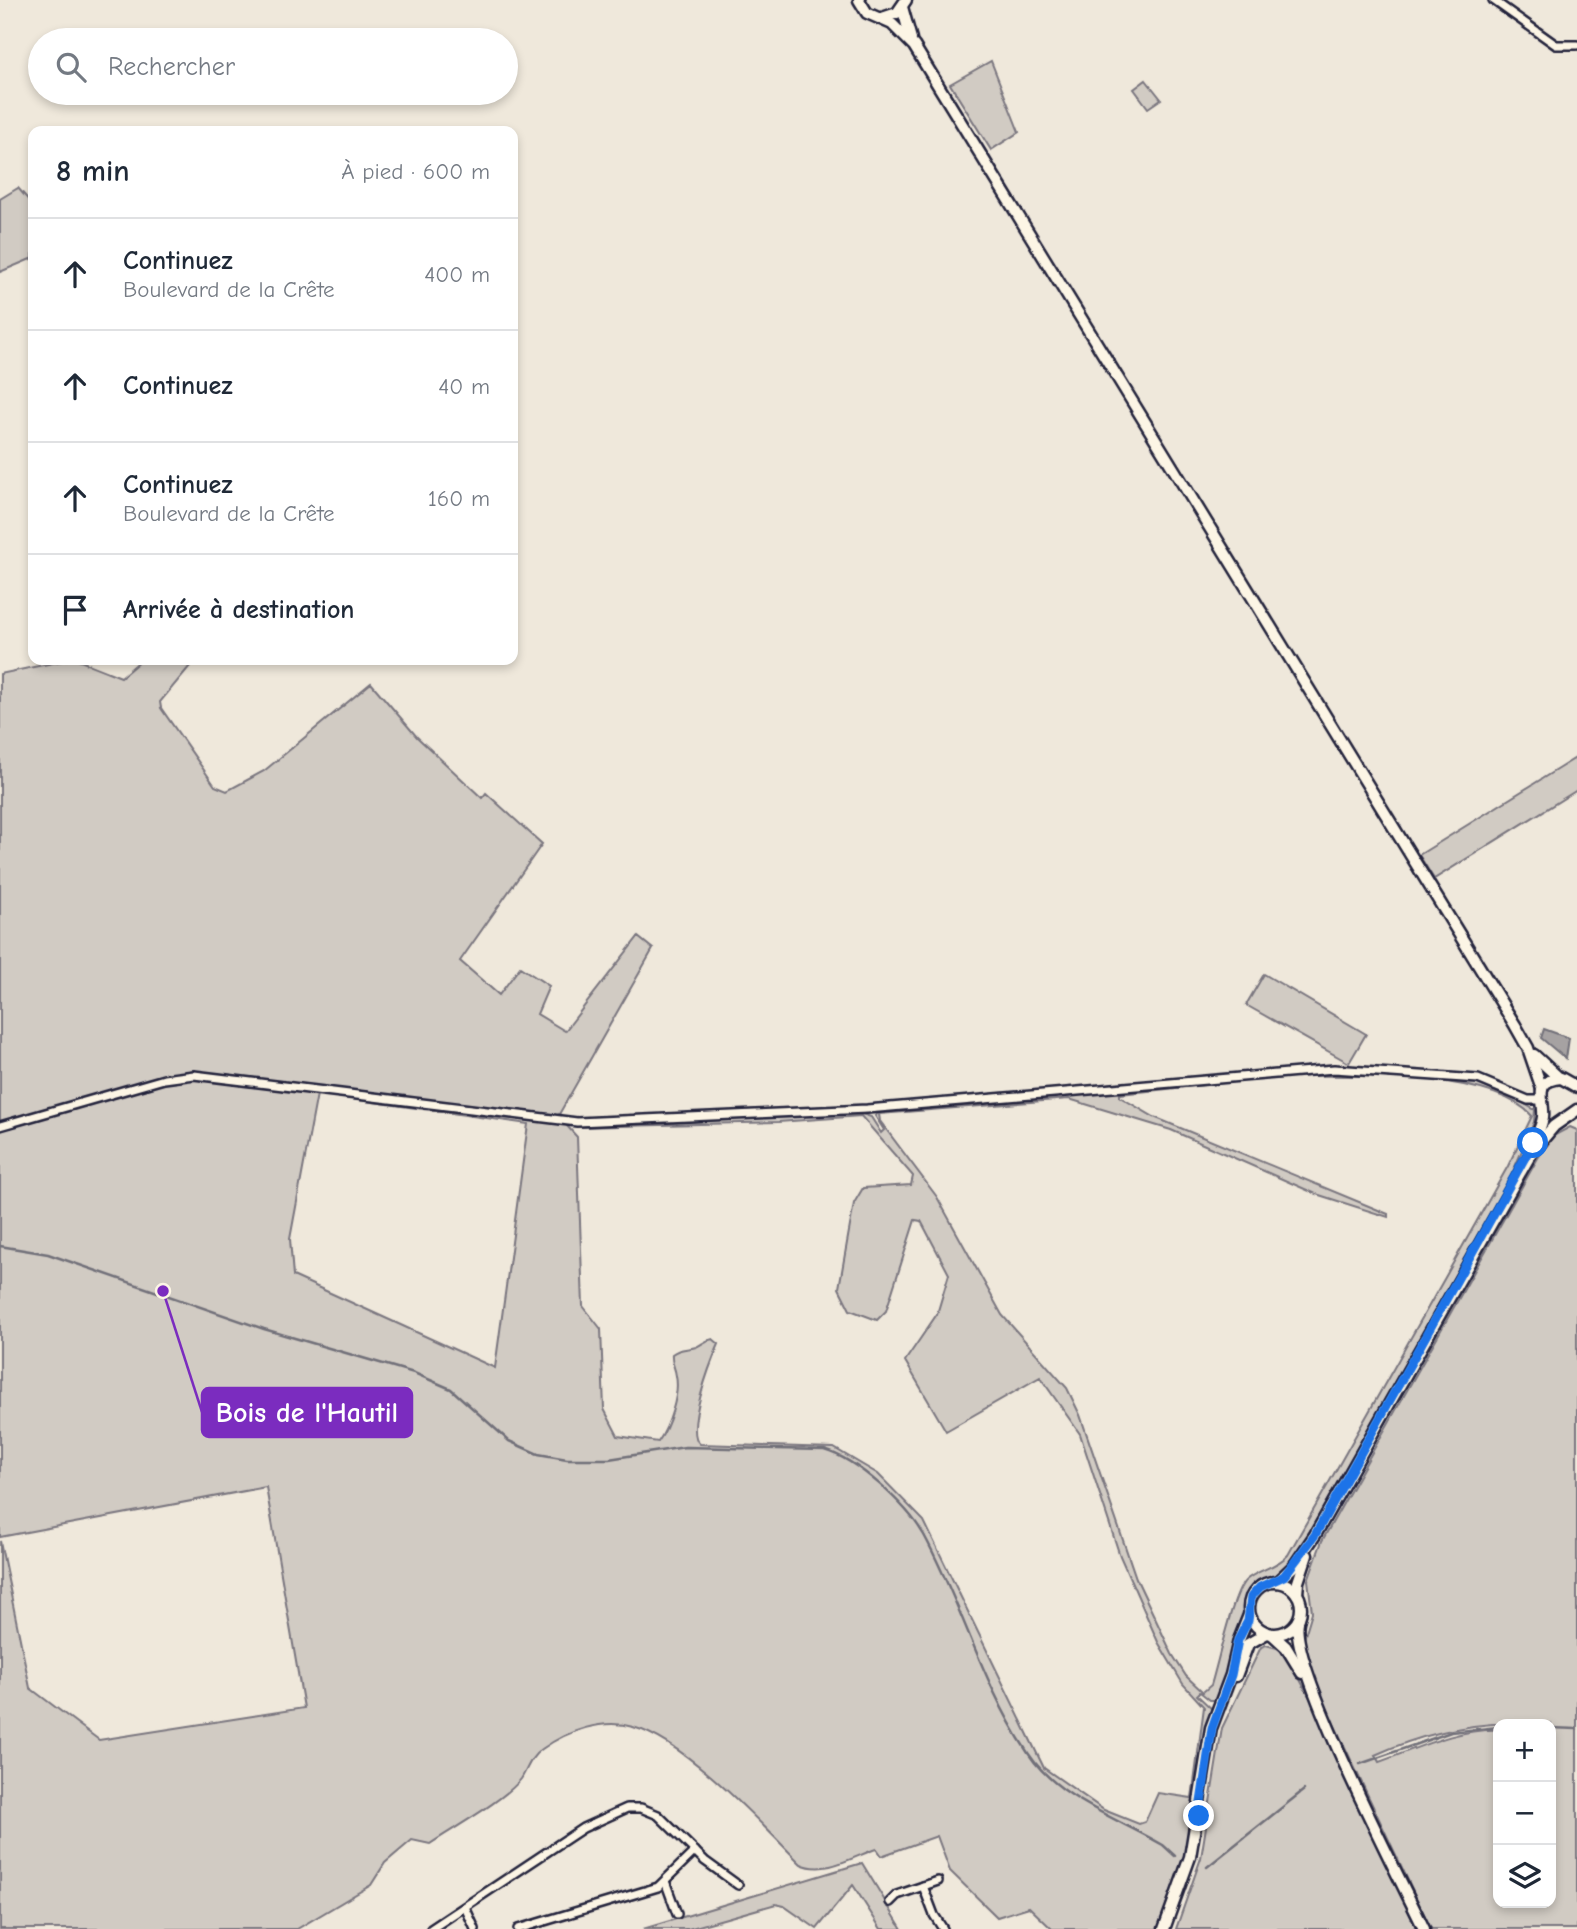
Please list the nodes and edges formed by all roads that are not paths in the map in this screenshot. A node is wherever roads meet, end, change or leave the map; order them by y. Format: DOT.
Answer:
graph roads {
  1 [pos="859,0"];
  2 [pos="1493,0"];
  3 [pos="904,4"];
  4 [pos="882,18"];
  5 [pos="1577,45"];
  6 [pos="914,46"];
  7 [pos="1528,1048"];
  8 [pos="1559,1078"];
  9 [pos="1575,1083"];
  10 [pos="1542,1100"];
  11 [pos="1572,1116"];
  12 [pos="0,1126"];
  13 [pos="1519,1173"];
  14 [pos="1315,1535"];
  15 [pos="1277,1582"];
  16 [pos="1297,1594"];
  17 [pos="1250,1615"];
  18 [pos="1298,1622"];
  19 [pos="1270,1634"];
  20 [pos="1312,1688"];
  21 [pos="695,1852"];
  22 [pos="665,1881"];
  23 [pos="938,1881"];
  24 [pos="738,1885"];
  25 [pos="923,1886"];
  26 [pos="890,1902"];
  27 [pos="465,1907"];
  28 [pos="677,1914"];
  29 [pos="431,1929"];
  30 [pos="475,1929"];
  31 [pos="518,1929"];
  32 [pos="943,1929"];
  33 [pos="1164,1929"];
  34 [pos="1170,1929"];
  35 [pos="1424,1929"];
  1 -- 4 [label="main road"];
  2 -- 5 [label="street"];
  3 -- 4 [label="main road"];
  3 -- 6 [label="main road"];
  4 -- 6 [label="main road"];
  6 -- 7 [label="main road"];
  7 -- 8 [label="main road"];
  7 -- 10 [label="main road"];
  8 -- 9 [label="main road"];
  8 -- 10 [label="main road"];
  10 -- 11 [label="main road"];
  10 -- 12 [label="street"];
  10 -- 13 [label="main road"];
  11 -- 13 [label="main road"];
  13 -- 14 [label="main road"];
  14 -- 15 [label="main road"];
  14 -- 16 [label="main road"];
  15 -- 16 [label="main road"];
  15 -- 17 [label="main road"];
  16 -- 18 [label="main road"];
  17 -- 19 [label="main road"];
  17 -- 33 [label="main road"];
  18 -- 19 [label="main road"];
  18 -- 20 [label="main road"];
  19 -- 20 [label="main road"];
  19 -- 34 [label="main road"];
  20 -- 35 [label="main road"];
  21 -- 22 [label="street"];
  21 -- 24 [label="street"];
  21 -- 27 [label="street"];
  22 -- 28 [label="street"];
  22 -- 31 [label="street"];
  23 -- 25 [label="street"];
  25 -- 26 [label="street"];
  25 -- 32 [label="street"];
  27 -- 29 [label="street"];
  27 -- 30 [label="street"];
}
